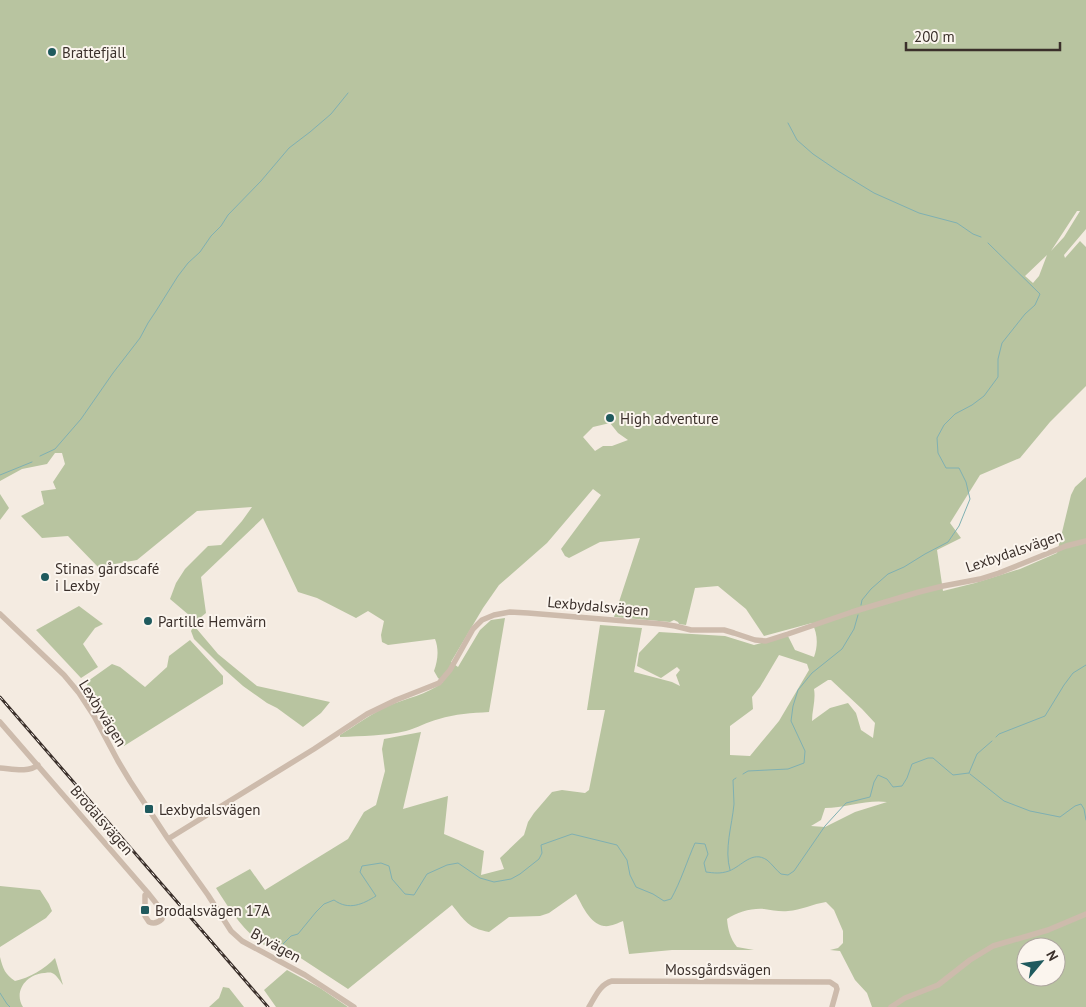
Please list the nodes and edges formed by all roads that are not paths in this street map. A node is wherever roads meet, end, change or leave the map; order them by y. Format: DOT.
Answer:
graph roads {
  1 [pos="1086,541"];
  2 [pos="0,614"];
  3 [pos="0,722"];
  4 [pos="38,765"];
  5 [pos="0,768"];
  6 [pos="168,839"];
  7 [pos="148,892"];
  8 [pos="1086,914"];
  9 [pos="354,1007"];
  10 [pos="588,1007"];
  11 [pos="832,1007"];
  12 [pos="891,1007"];
  1 -- 6 [label="street, Lexbydalsvägen"];
  2 -- 6 [label="street, Lexbyvägen"];
  3 -- 4 [label="street, Brodalsvägen"];
  4 -- 5 [label="street"];
  4 -- 7 [label="street, Brodalsvägen"];
  6 -- 9 [label="street, Byvägen"];
  7 -- 7 [label="street, Brodalsvägen"];
  8 -- 12 [label="street"];
  10 -- 11 [label="street, Mossgårdsvägen"];
}
